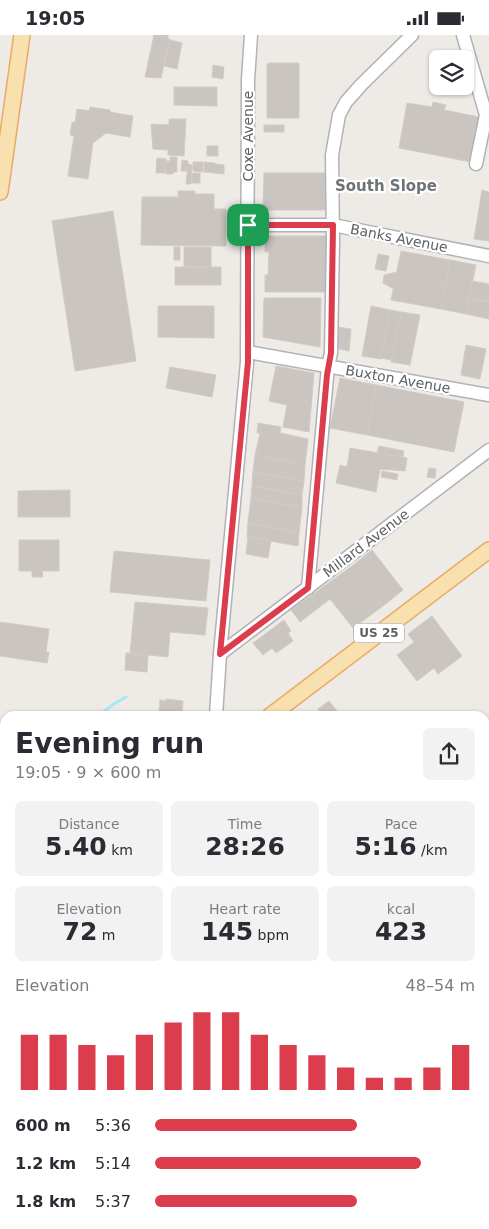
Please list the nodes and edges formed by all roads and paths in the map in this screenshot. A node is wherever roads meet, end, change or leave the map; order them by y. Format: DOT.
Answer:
graph roads {
  1 [pos="22,35"];
  2 [pos="251,35"];
  3 [pos="412,35"];
  4 [pos="463,35"];
  5 [pos="476,165"];
  6 [pos="0,192"];
  7 [pos="248,225"];
  8 [pos="333,225"];
  9 [pos="489,255"];
  10 [pos="248,351"];
  11 [pos="328,366"];
  12 [pos="489,395"];
  13 [pos="489,450"];
  14 [pos="489,549"];
  15 [pos="308,588"];
  16 [pos="220,654"];
  17 [pos="216,711"];
  18 [pos="277,711"];
  1 -- 6 [label="main road"];
  2 -- 7 [label="street, Coxe Avenue"];
  3 -- 8 [label="street"];
  4 -- 5 [label="street"];
  7 -- 8 [label="street, Banks Avenue"];
  7 -- 10 [label="street, Coxe Avenue"];
  8 -- 9 [label="street, Banks Avenue"];
  8 -- 11 [label="street"];
  10 -- 11 [label="street, Buxton Avenue"];
  10 -- 16 [label="street, Coxe Avenue"];
  11 -- 12 [label="street, Buxton Avenue"];
  11 -- 15 [label="street"];
  13 -- 15 [label="street, Millard Avenue"];
  14 -- 18 [label="main road, US 25"];
  15 -- 16 [label="street, Millard Avenue"];
  16 -- 17 [label="street, Coxe Avenue"];
}
